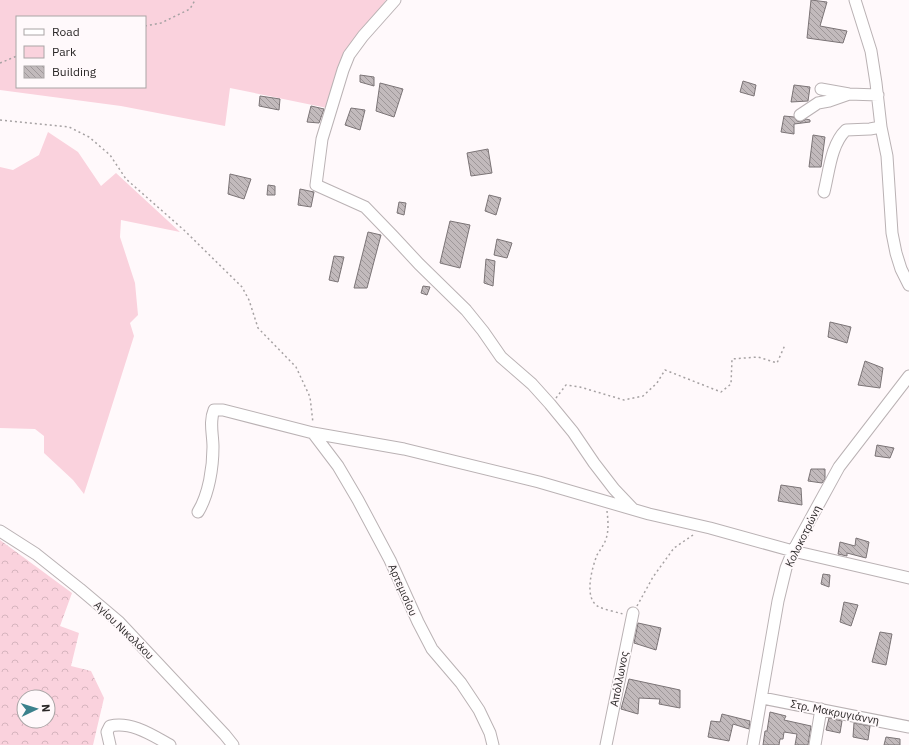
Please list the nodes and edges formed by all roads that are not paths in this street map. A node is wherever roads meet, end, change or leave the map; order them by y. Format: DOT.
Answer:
graph roads {
  1 [pos="395,0"];
  2 [pos="855,0"];
  3 [pos="821,89"];
  4 [pos="849,94"];
  5 [pos="878,95"];
  6 [pos="800,115"];
  7 [pos="880,127"];
  8 [pos="824,192"];
  9 [pos="909,285"];
  10 [pos="909,376"];
  11 [pos="313,433"];
  12 [pos="633,509"];
  13 [pos="198,512"];
  14 [pos="0,531"];
  15 [pos="793,551"];
  16 [pos="909,578"];
  17 [pos="633,613"];
  18 [pos="762,698"];
  19 [pos="821,709"];
  20 [pos="909,727"];
  21 [pos="110,745"];
  22 [pos="170,745"];
  23 [pos="233,745"];
  24 [pos="493,745"];
  25 [pos="606,745"];
  26 [pos="753,745"];
  27 [pos="815,745"];
  1 -- 12 [label="street"];
  2 -- 5 [label="street"];
  3 -- 4 [label="street"];
  4 -- 5 [label="street"];
  4 -- 6 [label="street"];
  5 -- 7 [label="street"];
  7 -- 8 [label="street"];
  7 -- 9 [label="street"];
  10 -- 15 [label="street, Κολοκοτρώνη"];
  11 -- 12 [label="street"];
  11 -- 13 [label="street"];
  11 -- 24 [label="street, Αρτεμισίου"];
  12 -- 15 [label="street"];
  14 -- 23 [label="street, Αγίου Νικολάου"];
  15 -- 16 [label="street"];
  15 -- 18 [label="street, Κολοκοτρώνη"];
  17 -- 25 [label="street, Απόλλωνος"];
  18 -- 19 [label="street, Στρ. Μακρυγιάννη"];
  18 -- 26 [label="street, Κολοκοτρώνη"];
  19 -- 20 [label="street, Στρ. Μακρυγιάννη"];
  19 -- 27 [label="street"];
  21 -- 22 [label="street"];
}
